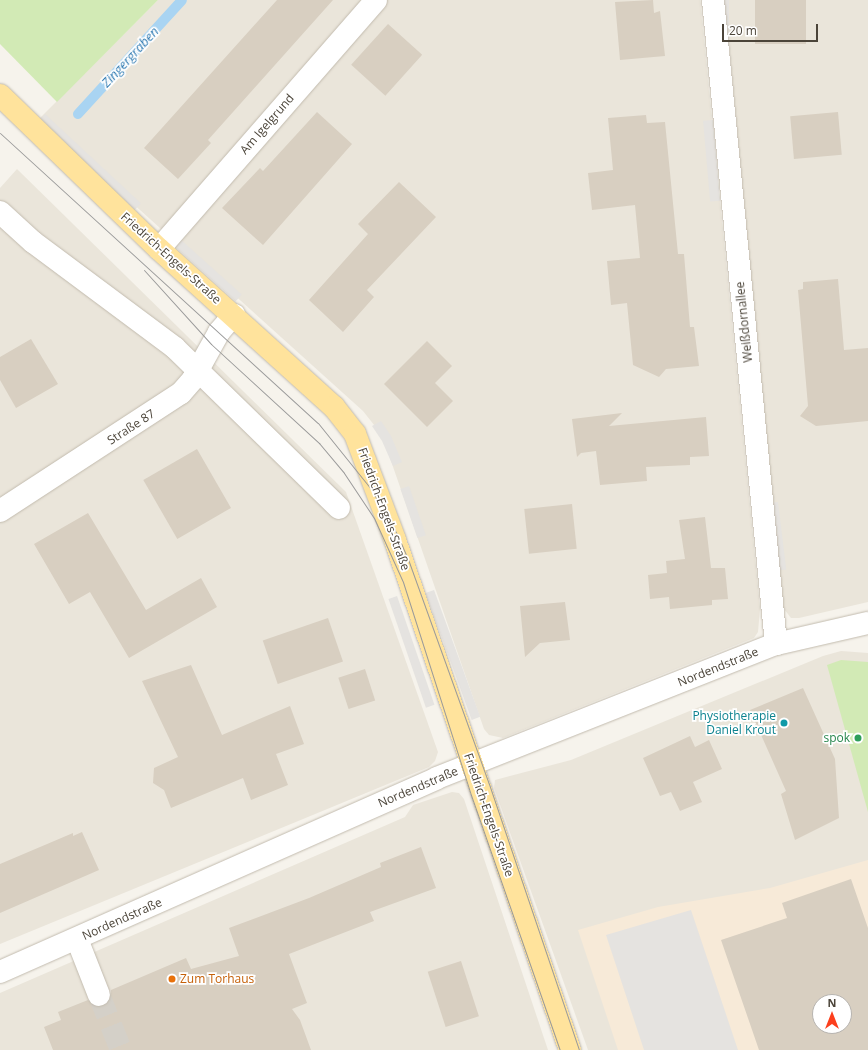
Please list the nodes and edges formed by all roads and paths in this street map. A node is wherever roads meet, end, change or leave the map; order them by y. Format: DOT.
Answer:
graph roads {
  1 [pos="376,0"];
  2 [pos="713,0"];
  3 [pos="0,95"];
  4 [pos="0,212"];
  5 [pos="159,249"];
  6 [pos="234,315"];
  7 [pos="199,370"];
  8 [pos="339,508"];
  9 [pos="0,511"];
  10 [pos="868,623"];
  11 [pos="776,644"];
  12 [pos="472,764"];
  13 [pos="77,939"];
  14 [pos="0,972"];
  15 [pos="99,995"];
  16 [pos="570,1050"];
  1 -- 5 [label="street, Am Igelgrund"];
  2 -- 11 [label="street, Weißdornallee"];
  3 -- 5 [label="main road, Friedrich-Engels-Straße"];
  4 -- 7 [label="street"];
  5 -- 6 [label="main road, Friedrich-Engels-Straße"];
  6 -- 7 [label="street, Straße 87"];
  6 -- 12 [label="main road, Friedrich-Engels-Straße"];
  7 -- 8 [label="street"];
  7 -- 9 [label="street, Straße 87"];
  10 -- 11 [label="street, Nordendstraße"];
  11 -- 12 [label="street, Nordendstraße"];
  12 -- 13 [label="street, Nordendstraße"];
  12 -- 16 [label="main road, Friedrich-Engels-Straße"];
  13 -- 14 [label="street, Nordendstraße"];
  13 -- 15 [label="street"];
}
